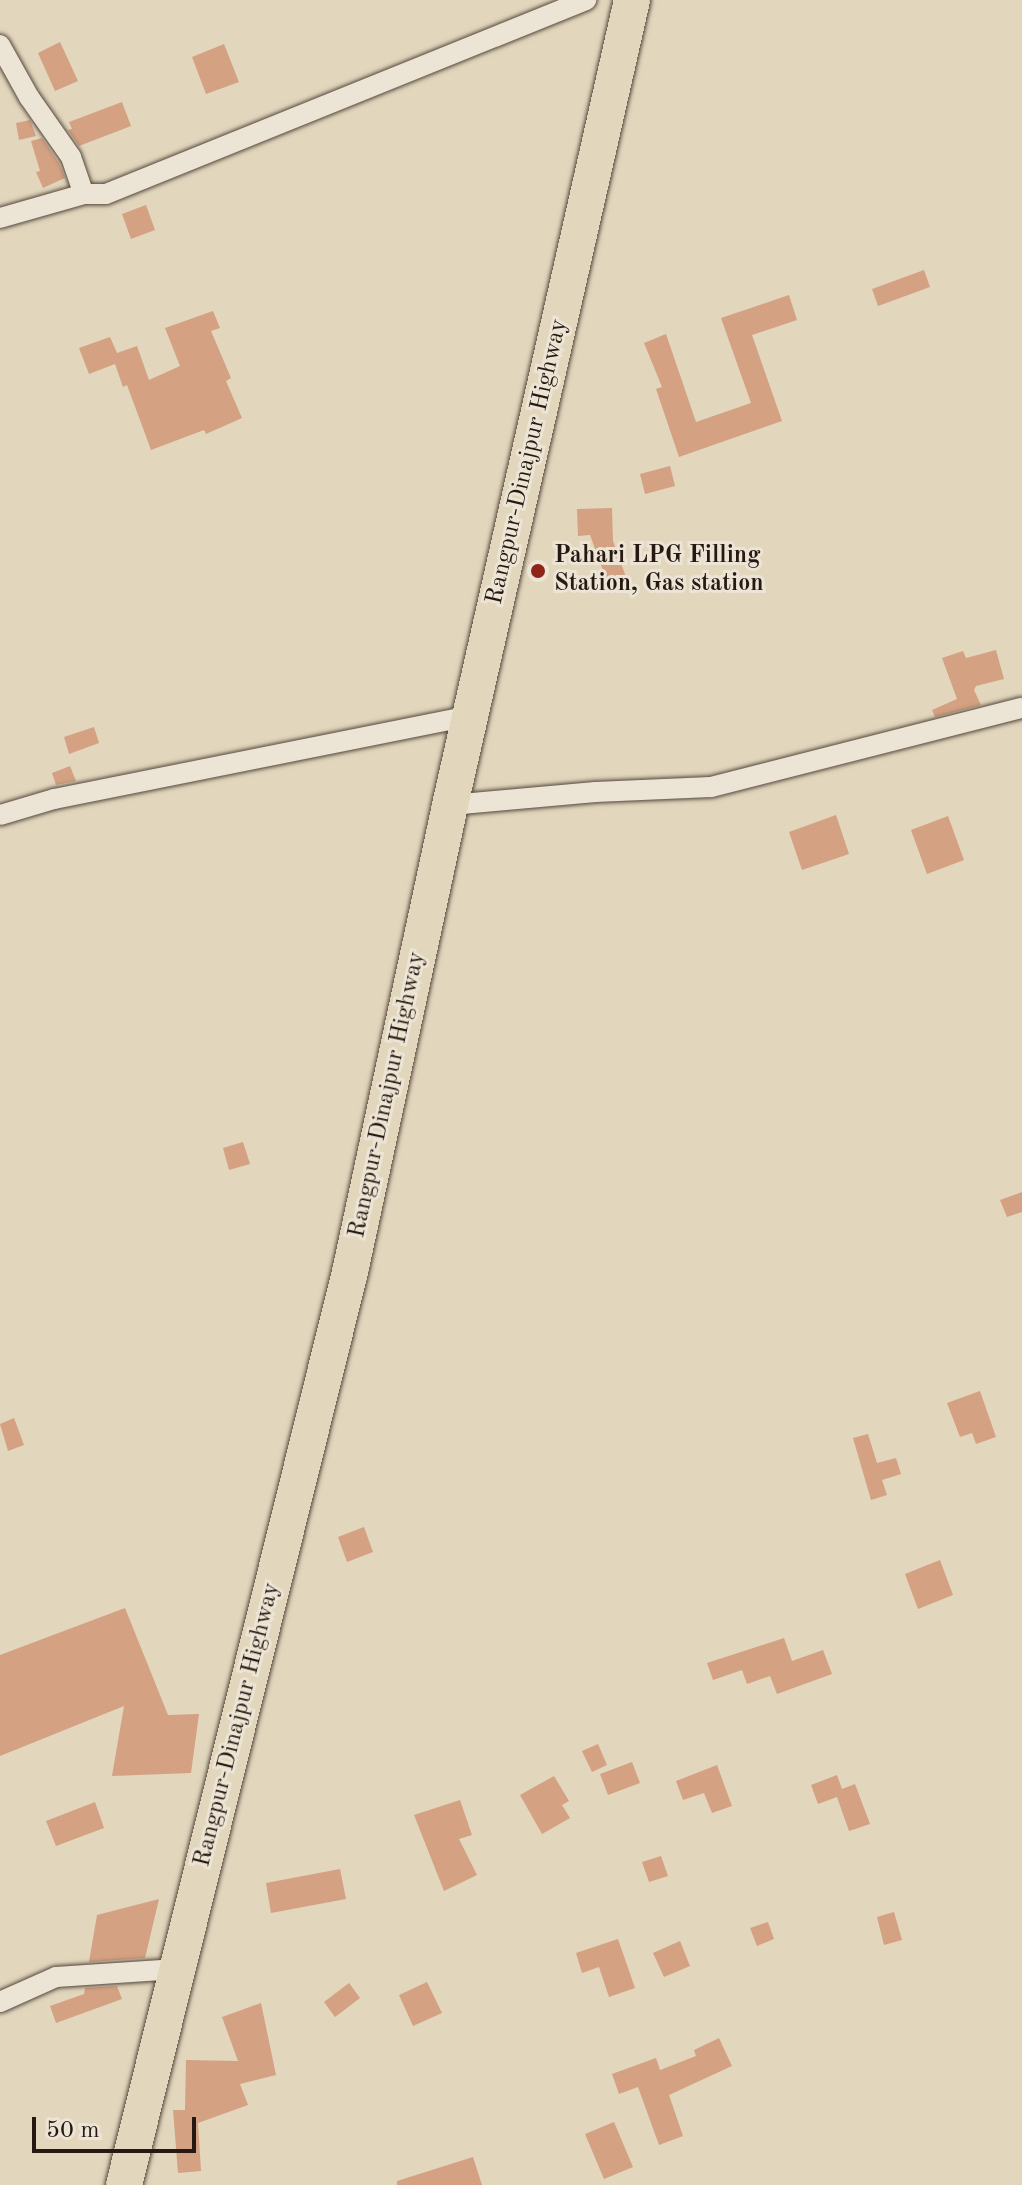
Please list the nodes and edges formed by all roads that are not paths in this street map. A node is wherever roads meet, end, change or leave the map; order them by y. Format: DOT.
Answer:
graph roads {
  1 [pos="586,0"];
  2 [pos="632,0"];
  3 [pos="0,45"];
  4 [pos="84,194"];
  5 [pos="0,218"];
  6 [pos="1022,708"];
  7 [pos="470,716"];
  8 [pos="450,805"];
  9 [pos="0,815"];
  10 [pos="177,1969"];
  11 [pos="0,2002"];
  12 [pos="124,2185"];
  1 -- 4 [label="street"];
  2 -- 7 [label="highway, Rangpur-Dinajpur Highway"];
  3 -- 4 [label="street"];
  4 -- 5 [label="street"];
  6 -- 8 [label="street"];
  7 -- 8 [label="highway, Rangpur-Dinajpur Highway"];
  7 -- 9 [label="street"];
  8 -- 10 [label="highway, Rangpur-Dinajpur Highway"];
  10 -- 11 [label="street"];
  10 -- 12 [label="highway, Rangpur-Dinajpur Highway"];
}
